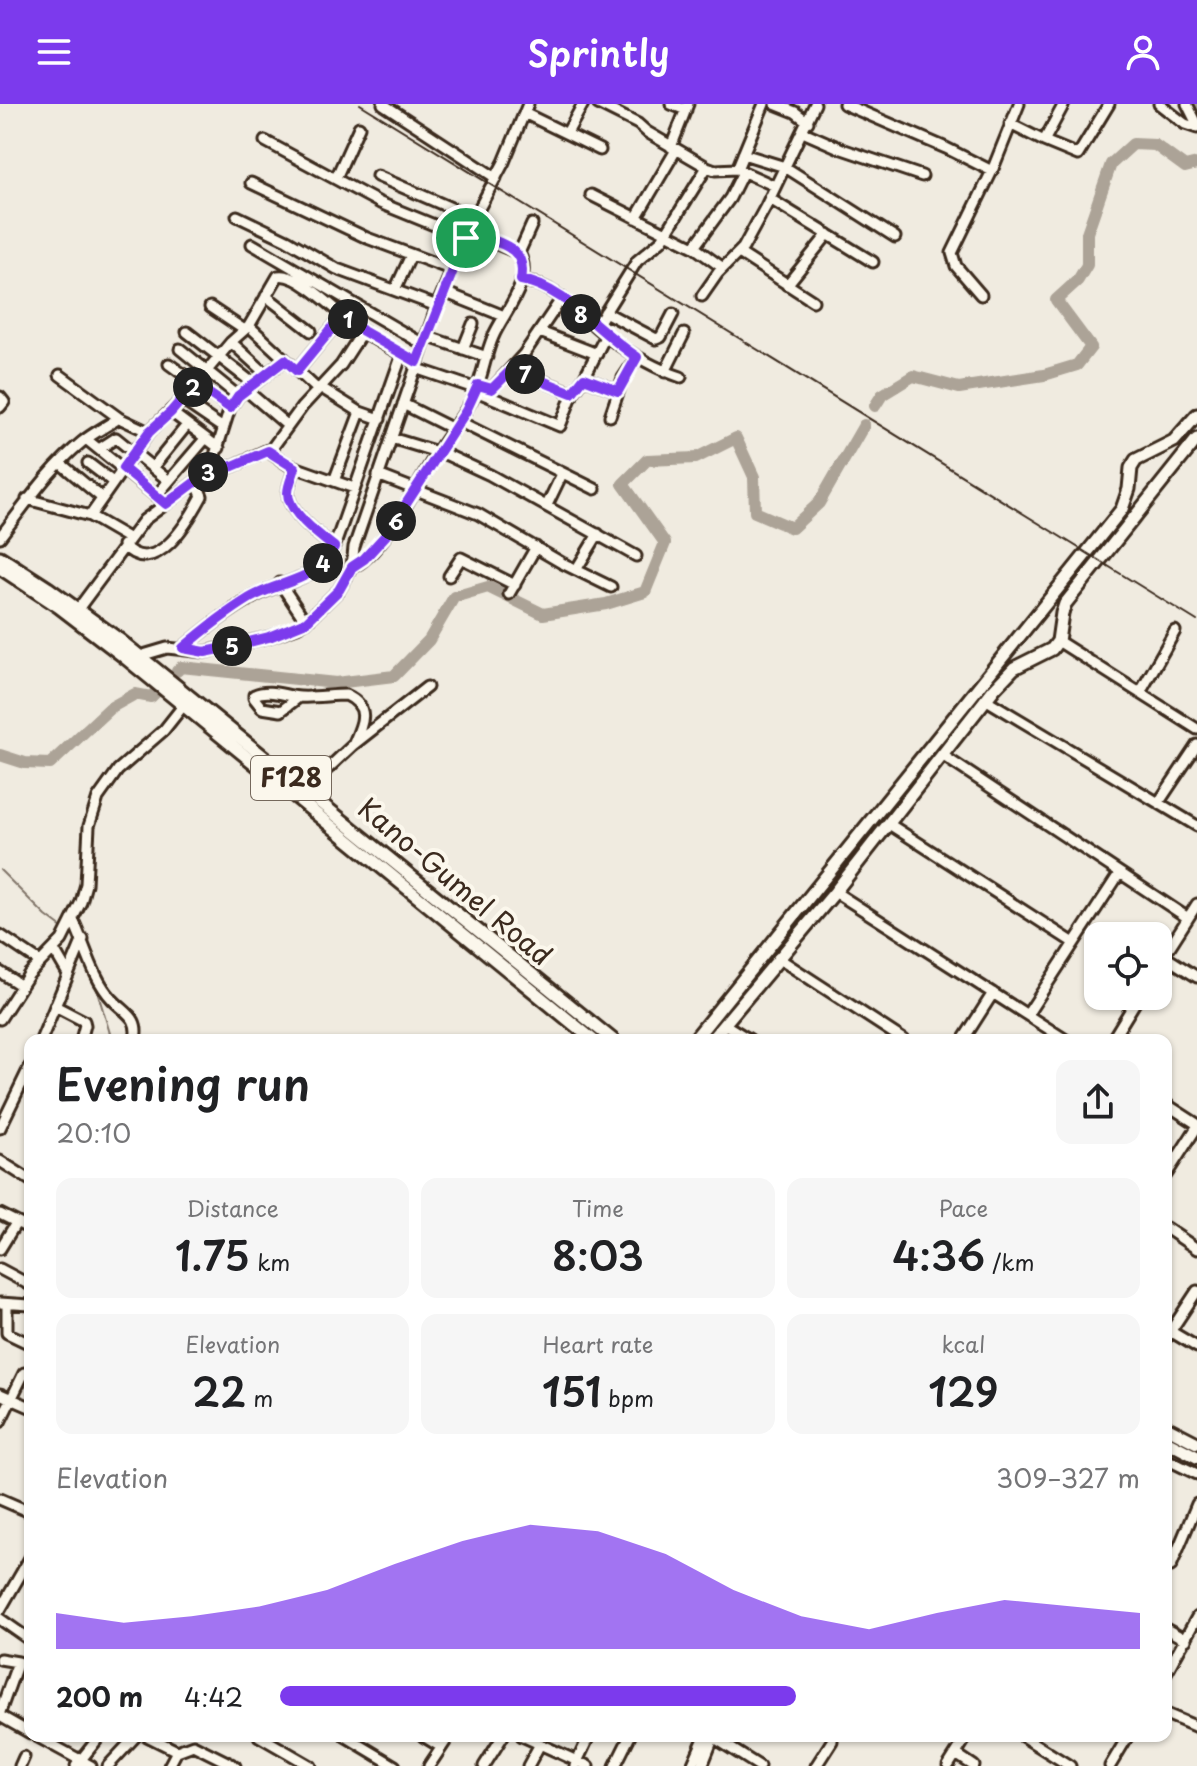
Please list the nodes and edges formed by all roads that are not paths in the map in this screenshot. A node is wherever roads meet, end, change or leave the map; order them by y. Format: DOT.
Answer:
graph roads {
  1 [pos="583,104"];
  2 [pos="598,104"];
  3 [pos="671,104"];
  4 [pos="764,104"];
  5 [pos="775,104"];
  6 [pos="815,104"];
  7 [pos="844,104"];
  8 [pos="1004,104"];
  9 [pos="1064,104"];
  10 [pos="1159,104"];
  11 [pos="1187,104"];
  12 [pos="389,105"];
  13 [pos="1106,105"];
  14 [pos="687,107"];
  15 [pos="526,108"];
  16 [pos="1017,108"];
  17 [pos="808,122"];
  18 [pos="1010,124"];
  19 [pos="1197,126"];
  20 [pos="359,127"];
  21 [pos="803,132"];
  22 [pos="567,133"];
  23 [pos="265,141"];
  24 [pos="1044,141"];
  25 [pos="674,148"];
  26 [pos="600,150"];
  27 [pos="743,154"];
  28 [pos="707,167"];
  29 [pos="785,167"];
  30 [pos="740,170"];
  31 [pos="992,171"];
  32 [pos="377,176"];
  33 [pos="922,176"];
  34 [pos="336,178"];
  35 [pos="496,178"];
  36 [pos="251,183"];
  37 [pos="775,186"];
  38 [pos="591,195"];
  39 [pos="770,199"];
  40 [pos="237,216"];
  41 [pos="474,218"];
  42 [pos="636,218"];
  43 [pos="532,224"];
  44 [pos="667,233"];
  45 [pos="828,234"];
  46 [pos="467,235"];
  47 [pos="895,237"];
  48 [pos="252,244"];
  49 [pos="694,247"];
  50 [pos="519,253"];
  51 [pos="739,253"];
  52 [pos="411,255"];
  53 [pos="873,262"];
  54 [pos="723,268"];
  55 [pos="453,270"];
  56 [pos="521,280"];
  57 [pos="787,285"];
  58 [pos="395,290"];
  59 [pos="444,292"];
  60 [pos="981,295"];
  61 [pos="266,296"];
  62 [pos="702,296"];
  63 [pos="562,298"];
  64 [pos="813,301"];
  65 [pos="437,306"];
  66 [pos="210,307"];
  67 [pos="605,312"];
  68 [pos="673,314"];
  69 [pos="343,315"];
  70 [pos="504,316"];
  71 [pos="473,324"];
  72 [pos="246,327"];
  73 [pos="596,327"];
  74 [pos="311,331"];
  75 [pos="363,331"];
  76 [pos="187,332"];
  77 [pos="540,332"];
  78 [pos="684,334"];
  79 [pos="606,335"];
  80 [pos="424,340"];
  81 [pos="231,342"];
  82 [pos="180,349"];
  83 [pos="463,349"];
  84 [pos="402,354"];
  85 [pos="597,354"];
  86 [pos="219,356"];
  87 [pos="487,357"];
  88 [pos="637,357"];
  89 [pos="285,360"];
  90 [pos="169,364"];
  91 [pos="416,365"];
  92 [pos="512,369"];
  93 [pos="207,370"];
  94 [pos="297,371"];
  95 [pos="665,372"];
  96 [pos="266,374"];
  97 [pos="60,375"];
  98 [pos="681,377"];
  99 [pos="584,378"];
  100 [pos="195,384"];
  101 [pos="319,388"];
  102 [pos="477,388"];
  103 [pos="246,390"];
  104 [pos="618,391"];
  105 [pos="573,393"];
  106 [pos="0,397"];
  107 [pos="182,400"];
  108 [pos="403,404"];
  109 [pos="0,407"];
  110 [pos="230,408"];
  111 [pos="171,412"];
  112 [pos="360,412"];
  113 [pos="1197,415"];
  114 [pos="610,416"];
  115 [pos="119,418"];
  116 [pos="380,419"];
  117 [pos="187,425"];
  118 [pos="456,425"];
  119 [pos="288,426"];
  120 [pos="223,428"];
  121 [pos="149,432"];
  122 [pos="391,438"];
  123 [pos="86,439"];
  124 [pos="205,439"];
  125 [pos="1197,439"];
  126 [pos="219,448"];
  127 [pos="99,449"];
  128 [pos="268,451"];
  129 [pos="438,452"];
  130 [pos="135,453"];
  131 [pos="60,463"];
  132 [pos="88,463"];
  133 [pos="153,467"];
  134 [pos="123,468"];
  135 [pos="295,468"];
  136 [pos="210,471"];
  137 [pos="562,474"];
  138 [pos="378,475"];
  139 [pos="169,481"];
  140 [pos="334,481"];
  141 [pos="113,482"];
  142 [pos="196,482"];
  143 [pos="354,488"];
  144 [pos="595,489"];
  145 [pos="415,491"];
  146 [pos="157,495"];
  147 [pos="102,498"];
  148 [pos="27,499"];
  149 [pos="166,504"];
  150 [pos="547,505"];
  151 [pos="90,516"];
  152 [pos="598,534"];
  153 [pos="0,537"];
  154 [pos="126,542"];
  155 [pos="334,547"];
  156 [pos="536,547"];
  157 [pos="1089,548"];
  158 [pos="636,556"];
  159 [pos="1101,558"];
  160 [pos="3,564"];
  161 [pos="352,567"];
  162 [pos="576,570"];
  163 [pos="449,576"];
  164 [pos="280,583"];
  165 [pos="611,587"];
  166 [pos="78,609"];
  167 [pos="306,622"];
  168 [pos="1175,631"];
  169 [pos="1058,641"];
  170 [pos="183,648"];
  171 [pos="140,656"];
  172 [pos="427,687"];
  173 [pos="1140,693"];
  174 [pos="299,697"];
  175 [pos="985,699"];
  176 [pos="183,706"];
  177 [pos="1197,729"];
  178 [pos="353,745"];
  179 [pos="1197,745"];
  180 [pos="942,755"];
  181 [pos="306,789"];
  182 [pos="1159,802"];
  183 [pos="889,824"];
  184 [pos="1197,826"];
  185 [pos="362,843"];
  186 [pos="1119,874"];
  187 [pos="835,892"];
  188 [pos="1197,904"];
  189 [pos="1188,918"];
  190 [pos="68,928"];
  191 [pos="0,935"];
  192 [pos="80,943"];
  193 [pos="1074,943"];
  194 [pos="1172,943"];
  195 [pos="54,950"];
  196 [pos="778,958"];
  197 [pos="40,962"];
  198 [pos="1172,965"];
  199 [pos="0,972"];
  200 [pos="68,974"];
  201 [pos="1197,977"];
  202 [pos="20,985"];
  203 [pos="993,993"];
  204 [pos="55,1006"];
  205 [pos="1130,1010"];
  206 [pos="1027,1015"];
  207 [pos="0,1017"];
  208 [pos="724,1024"];
  209 [pos="43,1034"];
  210 [pos="82,1034"];
  211 [pos="136,1034"];
  212 [pos="586,1034"];
  213 [pos="605,1034"];
  214 [pos="699,1034"];
  215 [pos="716,1034"];
  216 [pos="740,1034"];
  217 [pos="895,1034"];
  218 [pos="967,1034"];
  219 [pos="1056,1034"];
  220 [pos="1116,1034"];
  221 [pos="24,1081"];
  222 [pos="1172,1108"];
  223 [pos="1,1125"];
  224 [pos="1197,1126"];
  225 [pos="0,1161"];
  226 [pos="1172,1166"];
  227 [pos="24,1176"];
  228 [pos="0,1214"];
  229 [pos="16,1223"];
  230 [pos="24,1226"];
  231 [pos="1172,1232"];
  232 [pos="0,1249"];
  233 [pos="1197,1249"];
  234 [pos="0,1269"];
  235 [pos="24,1282"];
  236 [pos="1197,1291"];
  237 [pos="3,1304"];
  238 [pos="24,1305"];
  239 [pos="1172,1329"];
  240 [pos="1172,1337"];
  241 [pos="24,1341"];
  242 [pos="1197,1347"];
  243 [pos="24,1373"];
  244 [pos="0,1394"];
  245 [pos="11,1400"];
  246 [pos="24,1405"];
  247 [pos="0,1422"];
  248 [pos="1172,1430"];
  249 [pos="1197,1443"];
  250 [pos="1172,1444"];
  251 [pos="1197,1457"];
  252 [pos="1172,1462"];
  253 [pos="1197,1474"];
  254 [pos="0,1499"];
  255 [pos="1197,1504"];
  256 [pos="24,1509"];
  257 [pos="1172,1564"];
  258 [pos="24,1568"];
  259 [pos="0,1610"];
  260 [pos="1197,1617"];
  261 [pos="0,1619"];
  262 [pos="1172,1632"];
  263 [pos="24,1634"];
  264 [pos="1186,1640"];
  265 [pos="0,1659"];
  266 [pos="18,1662"];
  267 [pos="1172,1663"];
  268 [pos="24,1664"];
  269 [pos="0,1714"];
  270 [pos="1172,1717"];
  271 [pos="1197,1727"];
  272 [pos="24,1729"];
  273 [pos="49,1742"];
  274 [pos="95,1742"];
  275 [pos="130,1742"];
  276 [pos="159,1742"];
  277 [pos="192,1742"];
  278 [pos="198,1742"];
  279 [pos="269,1742"];
  280 [pos="355,1742"];
  281 [pos="433,1742"];
  282 [pos="445,1742"];
  283 [pos="499,1742"];
  284 [pos="536,1742"];
  285 [pos="586,1742"];
  286 [pos="627,1742"];
  287 [pos="707,1742"];
  288 [pos="709,1742"];
  289 [pos="721,1742"];
  290 [pos="831,1742"];
  291 [pos="963,1742"];
  292 [pos="1032,1742"];
  293 [pos="1124,1742"];
  294 [pos="540,1744"];
  295 [pos="441,1747"];
  296 [pos="177,1751"];
  297 [pos="956,1754"];
  298 [pos="78,1763"];
  299 [pos="576,1764"];
  300 [pos="91,1766"];
  301 [pos="108,1766"];
  302 [pos="169,1766"];
  303 [pos="235,1766"];
  304 [pos="311,1766"];
  305 [pos="395,1766"];
  306 [pos="429,1766"];
  307 [pos="484,1766"];
  308 [pos="528,1766"];
  309 [pos="588,1766"];
  310 [pos="615,1766"];
  311 [pos="692,1766"];
  312 [pos="702,1766"];
  313 [pos="759,1766"];
  314 [pos="816,1766"];
  315 [pos="948,1766"];
  316 [pos="974,1766"];
  317 [pos="1070,1766"];
  318 [pos="1110,1766"];
  1 -- 22 [label="street"];
  2 -- 25 [label="street"];
  3 -- 14 [label="street"];
  4 -- 27 [label="street"];
  5 -- 17 [label="street"];
  6 -- 17 [label="street"];
  7 -- 31 [label="street"];
  8 -- 16 [label="street"];
  9 -- 24 [label="street"];
  10 -- 19 [label="street"];
  11 -- 19 [label="street"];
  12 -- 35 [label="street"];
  13 -- 24 [label="street"];
  14 -- 25 [label="street"];
  15 -- 22 [label="street"];
  15 -- 35 [label="street"];
  16 -- 18 [label="street"];
  17 -- 21 [label="street"];
  18 -- 24 [label="street"];
  18 -- 31 [label="street"];
  20 -- 34 [label="street"];
  21 -- 29 [label="street"];
  21 -- 33 [label="street"];
  22 -- 26 [label="street"];
  23 -- 34 [label="street"];
  25 -- 28 [label="street"];
  25 -- 42 [label="street"];
  27 -- 29 [label="street"];
  27 -- 30 [label="street"];
  28 -- 30 [label="street"];
  28 -- 44 [label="street"];
  29 -- 37 [label="street"];
  29 -- 47 [label="street"];
  30 -- 37 [label="street"];
  30 -- 49 [label="street"];
  31 -- 60 [label="street"];
  32 -- 41 [label="street"];
  34 -- 46 [label="street"];
  35 -- 41 [label="street"];
  36 -- 52 [label="street"];
  37 -- 39 [label="street"];
  38 -- 42 [label="street"];
  39 -- 45 [label="street"];
  39 -- 51 [label="street"];
  40 -- 58 [label="street"];
  41 -- 46 [label="street"];
  42 -- 44 [label="street"];
  43 -- 50 [label="street"];
  44 -- 49 [label="street"];
  44 -- 67 [label="street"];
  45 -- 53 [label="street"];
  45 -- 57 [label="street"];
  46 -- 50 [label="street"];
  46 -- 55 [label="street"];
  48 -- 80 [label="street"];
  49 -- 54 [label="street"];
  50 -- 56 [label="street"];
  51 -- 54 [label="street"];
  51 -- 57 [label="street"];
  52 -- 55 [label="street"];
  52 -- 58 [label="street"];
  54 -- 62 [label="street"];
  55 -- 59 [label="street"];
  56 -- 63 [label="street"];
  56 -- 70 [label="street"];
  57 -- 64 [label="street"];
  58 -- 65 [label="street"];
  59 -- 65 [label="street"];
  59 -- 70 [label="street"];
  61 -- 69 [label="street"];
  61 -- 72 [label="street"];
  61 -- 74 [label="street"];
  63 -- 73 [label="street"];
  63 -- 77 [label="street"];
  65 -- 80 [label="street"];
  66 -- 72 [label="street"];
  67 -- 68 [label="street"];
  67 -- 73 [label="street"];
  69 -- 75 [label="street"];
  69 -- 94 [label="street"];
  70 -- 87 [label="street"];
  71 -- 83 [label="street"];
  72 -- 81 [label="street"];
  72 -- 89 [label="street"];
  73 -- 79 [label="street"];
  75 -- 84 [label="street"];
  75 -- 101 [label="street"];
  76 -- 86 [label="street"];
  77 -- 85 [label="street"];
  77 -- 92 [label="street"];
  78 -- 95 [label="street"];
  79 -- 85 [label="street"];
  79 -- 88 [label="street"];
  80 -- 83 [label="street"];
  80 -- 91 [label="street"];
  81 -- 86 [label="street"];
  81 -- 96 [label="street"];
  82 -- 93 [label="street"];
  83 -- 87 [label="street"];
  84 -- 91 [label="street"];
  84 -- 116 [label="street"];
  85 -- 99 [label="street"];
  86 -- 93 [label="street"];
  86 -- 103 [label="street"];
  87 -- 102 [label="street"];
  88 -- 95 [label="street"];
  88 -- 104 [label="street"];
  89 -- 94 [label="street"];
  89 -- 96 [label="street"];
  90 -- 100 [label="street"];
  91 -- 102 [label="street"];
  91 -- 108 [label="street"];
  92 -- 102 [label="street"];
  92 -- 105 [label="street"];
  93 -- 100 [label="street"];
  93 -- 103 [label="street"];
  94 -- 101 [label="street"];
  95 -- 98 [label="street"];
  96 -- 103 [label="street"];
  97 -- 115 [label="street"];
  99 -- 104 [label="street"];
  99 -- 105 [label="street"];
  100 -- 107 [label="street"];
  100 -- 110 [label="street"];
  101 -- 112 [label="street"];
  101 -- 119 [label="street"];
  102 -- 105 [label="street"];
  102 -- 118 [label="street"];
  103 -- 110 [label="street"];
  103 -- 119 [label="street"];
  104 -- 114 [label="street"];
  106 -- 109 [label="street"];
  107 -- 111 [label="street"];
  107 -- 120 [label="street"];
  108 -- 118 [label="street"];
  108 -- 122 [label="street"];
  110 -- 120 [label="street"];
  111 -- 117 [label="street"];
  111 -- 121 [label="street"];
  112 -- 116 [label="street"];
  112 -- 140 [label="street"];
  113 -- 157 [label="main road"];
  115 -- 121 [label="street"];
  115 -- 123 [label="street"];
  116 -- 143 [label="street"];
  117 -- 124 [label="street"];
  117 -- 133 [label="street"];
  118 -- 129 [label="street"];
  118 -- 137 [label="street"];
  119 -- 128 [label="street"];
  120 -- 126 [label="street"];
  121 -- 130 [label="street"];
  122 -- 129 [label="street"];
  122 -- 138 [label="street"];
  123 -- 127 [label="street"];
  123 -- 131 [label="street"];
  124 -- 126 [label="street"];
  124 -- 139 [label="street"];
  125 -- 159 [label="main road"];
  126 -- 136 [label="street"];
  127 -- 130 [label="street"];
  127 -- 134 [label="street"];
  128 -- 135 [label="street"];
  128 -- 136 [label="street"];
  129 -- 145 [label="street"];
  129 -- 150 [label="street"];
  130 -- 133 [label="street"];
  130 -- 134 [label="street"];
  131 -- 147 [label="street"];
  131 -- 148 [label="street"];
  132 -- 141 [label="street"];
  133 -- 139 [label="street"];
  134 -- 141 [label="street"];
  134 -- 146 [label="street"];
  135 -- 140 [label="street"];
  135 -- 155 [label="street"];
  136 -- 142 [label="street"];
  137 -- 144 [label="street"];
  137 -- 150 [label="street"];
  138 -- 145 [label="street"];
  138 -- 161 [label="street"];
  139 -- 146 [label="street"];
  140 -- 143 [label="street"];
  141 -- 147 [label="street"];
  142 -- 149 [label="street"];
  142 -- 154 [label="street"];
  143 -- 155 [label="street"];
  145 -- 156 [label="street"];
  145 -- 161 [label="street"];
  146 -- 149 [label="street"];
  147 -- 151 [label="street"];
  148 -- 151 [label="street"];
  148 -- 153 [label="street"];
  149 -- 154 [label="street"];
  150 -- 152 [label="street"];
  151 -- 154 [label="street"];
  152 -- 158 [label="street"];
  152 -- 162 [label="street"];
  154 -- 166 [label="street"];
  155 -- 164 [label="street"];
  156 -- 162 [label="street"];
  156 -- 163 [label="street"];
  157 -- 159 [label="main road"];
  157 -- 214 [label="main road"];
  159 -- 169 [label="main road"];
  160 -- 166 [label="main road, Kano-Gumel Road / F128"];
  160 -- 176 [label="main road, Kano-Gumel Road / F128"];
  161 -- 167 [label="street"];
  162 -- 165 [label="street"];
  164 -- 167 [label="street"];
  164 -- 170 [label="street"];
  166 -- 171 [label="main road, Kano-Gumel Road / F128"];
  167 -- 170 [label="street"];
  168 -- 173 [label="street"];
  169 -- 173 [label="street"];
  169 -- 175 [label="main road"];
  170 -- 171 [label="street"];
  171 -- 181 [label="main road, Kano-Gumel Road / F128"];
  172 -- 178 [label="street"];
  173 -- 177 [label="street"];
  174 -- 178 [label="street"];
  175 -- 180 [label="main road"];
  175 -- 182 [label="street"];
  176 -- 185 [label="main road, Kano-Gumel Road / F128"];
  176 -- 190 [label="street"];
  178 -- 181 [label="street"];
  179 -- 182 [label="street"];
  180 -- 183 [label="main road"];
  180 -- 186 [label="street"];
  181 -- 185 [label="main road, Kano-Gumel Road / F128"];
  182 -- 184 [label="street"];
  183 -- 187 [label="main road"];
  183 -- 193 [label="street"];
  185 -- 212 [label="main road, Kano-Gumel Road / F128"];
  185 -- 213 [label="main road, Kano-Gumel Road / F128"];
  186 -- 189 [label="street"];
  186 -- 193 [label="street"];
  187 -- 196 [label="main road"];
  187 -- 203 [label="street"];
  188 -- 189 [label="street"];
  189 -- 194 [label="street"];
  190 -- 192 [label="street"];
  190 -- 195 [label="street"];
  191 -- 197 [label="street"];
  192 -- 200 [label="street"];
  192 -- 211 [label="street"];
  193 -- 206 [label="street"];
  195 -- 197 [label="street"];
  195 -- 200 [label="street"];
  196 -- 208 [label="main road"];
  196 -- 217 [label="street"];
  197 -- 202 [label="street"];
  198 -- 201 [label="street"];
  199 -- 202 [label="street"];
  200 -- 204 [label="street"];
  202 -- 207 [label="street"];
  203 -- 206 [label="street"];
  203 -- 218 [label="street"];
  204 -- 209 [label="street"];
  204 -- 210 [label="street"];
  205 -- 220 [label="street"];
  206 -- 219 [label="street"];
  208 -- 215 [label="main road"];
  208 -- 216 [label="street"];
  221 -- 223 [label="street"];
  222 -- 224 [label="street"];
  224 -- 226 [label="street"];
  225 -- 227 [label="street"];
  228 -- 229 [label="street"];
  229 -- 230 [label="street"];
  229 -- 232 [label="street"];
  231 -- 233 [label="street"];
  234 -- 235 [label="street"];
  236 -- 239 [label="street"];
  237 -- 238 [label="street"];
  237 -- 241 [label="street"];
  240 -- 242 [label="street"];
  243 -- 245 [label="street"];
  244 -- 245 [label="street"];
  245 -- 246 [label="street"];
  245 -- 247 [label="street"];
  248 -- 249 [label="main road"];
  250 -- 251 [label="main road"];
  252 -- 253 [label="street"];
  254 -- 256 [label="street"];
  255 -- 257 [label="street"];
  258 -- 259 [label="street"];
  260 -- 264 [label="street"];
  261 -- 263 [label="street"];
  262 -- 264 [label="street"];
  264 -- 267 [label="street"];
  265 -- 266 [label="street"];
  266 -- 268 [label="street"];
  266 -- 269 [label="street"];
  269 -- 272 [label="street"];
  270 -- 271 [label="street"];
  273 -- 298 [label="street"];
  274 -- 298 [label="street"];
  275 -- 301 [label="street"];
  276 -- 296 [label="street"];
  277 -- 296 [label="street"];
  278 -- 303 [label="street"];
  279 -- 304 [label="street"];
  280 -- 305 [label="street"];
  281 -- 295 [label="street"];
  282 -- 295 [label="street"];
  283 -- 307 [label="street"];
  284 -- 294 [label="street"];
  285 -- 299 [label="street"];
  286 -- 310 [label="street"];
  287 -- 311 [label="street"];
  288 -- 312 [label="street"];
  289 -- 313 [label="street"];
  290 -- 314 [label="street"];
  291 -- 297 [label="street"];
  292 -- 317 [label="street"];
  293 -- 318 [label="street"];
  294 -- 299 [label="street"];
  294 -- 308 [label="street"];
  295 -- 306 [label="street"];
  296 -- 302 [label="street"];
  297 -- 315 [label="street"];
  297 -- 316 [label="street"];
  298 -- 300 [label="street"];
  299 -- 309 [label="street"];
}
